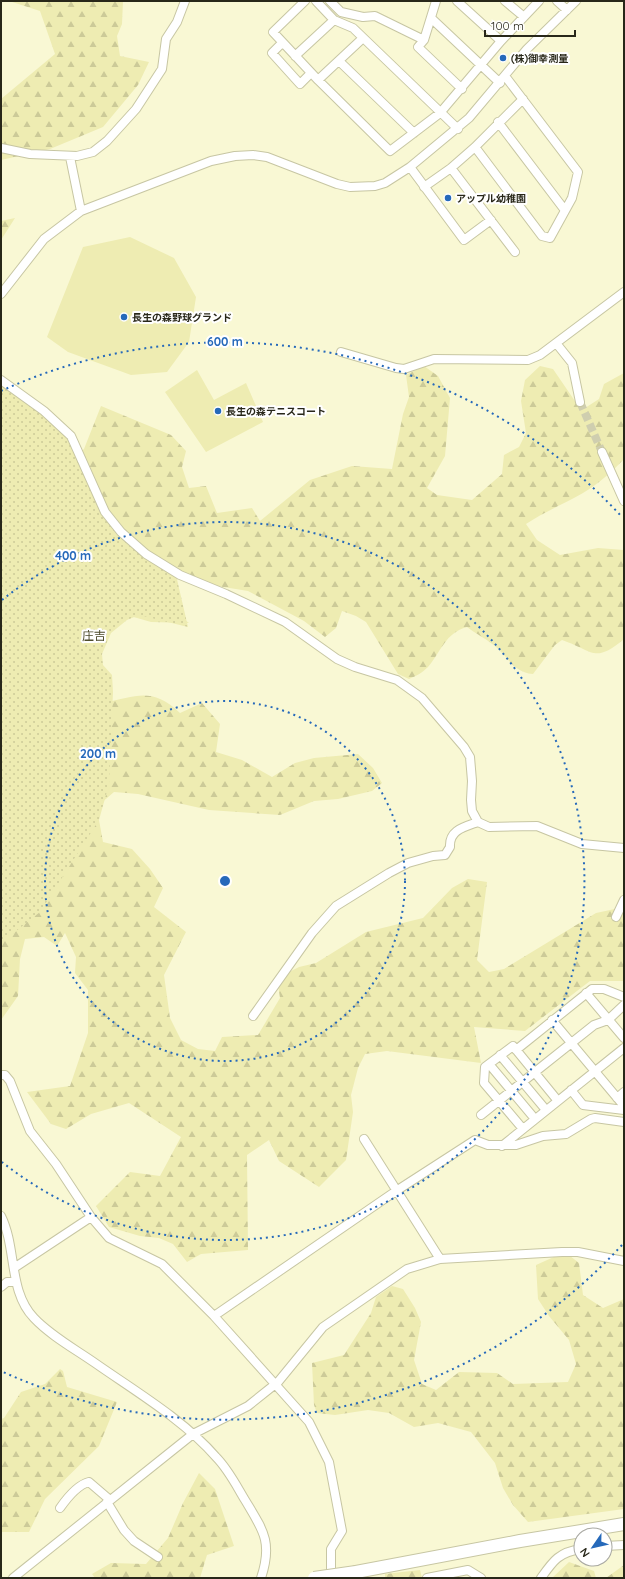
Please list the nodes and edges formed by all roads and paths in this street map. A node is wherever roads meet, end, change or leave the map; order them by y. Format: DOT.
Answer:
graph roads {
  1 [pos="185,1"];
  2 [pos="305,1"];
  3 [pos="316,1"];
  4 [pos="330,1"];
  5 [pos="436,1"];
  6 [pos="457,1"];
  7 [pos="505,1"];
  8 [pos="539,1"];
  9 [pos="557,1"];
  10 [pos="576,1"];
  11 [pos="567,10"];
  12 [pos="523,16"];
  13 [pos="430,18"];
  14 [pos="334,20"];
  15 [pos="363,38"];
  16 [pos="424,40"];
  17 [pos="501,41"];
  18 [pos="282,43"];
  19 [pos="295,56"];
  20 [pos="339,61"];
  21 [pos="482,64"];
  22 [pos="311,73"];
  23 [pos="503,79"];
  24 [pos="318,80"];
  25 [pos="462,90"];
  26 [pos="522,99"];
  27 [pos="440,113"];
  28 [pos="498,122"];
  29 [pos="458,129"];
  30 [pos="414,133"];
  31 [pos="475,147"];
  32 [pos="1,148"];
  33 [pos="70,157"];
  34 [pos="410,167"];
  35 [pos="451,168"];
  36 [pos="424,186"];
  37 [pos="564,209"];
  38 [pos="81,211"];
  39 [pos="491,220"];
  40 [pos="515,252"];
  41 [pos="624,292"];
  42 [pos="1,294"];
  43 [pos="556,343"];
  44 [pos="341,352"];
  45 [pos="1,380"];
  46 [pos="580,402"];
  47 [pos="602,452"];
  48 [pos="624,501"];
  49 [pos="478,822"];
  50 [pos="624,848"];
  51 [pos="624,900"];
  52 [pos="616,917"];
  53 [pos="586,993"];
  54 [pos="624,997"];
  55 [pos="624,1005"];
  56 [pos="253,1016"];
  57 [pos="552,1020"];
  58 [pos="608,1020"];
  59 [pos="624,1038"];
  60 [pos="572,1043"];
  61 [pos="624,1048"];
  62 [pos="516,1050"];
  63 [pos="500,1055"];
  64 [pos="489,1064"];
  65 [pos="594,1070"];
  66 [pos="535,1073"];
  67 [pos="1,1075"];
  68 [pos="522,1083"];
  69 [pos="571,1090"];
  70 [pos="512,1092"];
  71 [pos="624,1092"];
  72 [pos="617,1098"];
  73 [pos="500,1101"];
  74 [pos="558,1101"];
  75 [pos="624,1106"];
  76 [pos="546,1110"];
  77 [pos="624,1110"];
  78 [pos="481,1116"];
  79 [pos="535,1119"];
  80 [pos="624,1122"];
  81 [pos="523,1129"];
  82 [pos="364,1139"];
  83 [pos="502,1146"];
  84 [pos="396,1191"];
  85 [pos="1,1216"];
  86 [pos="91,1217"];
  87 [pos="440,1259"];
  88 [pos="624,1261"];
  89 [pos="14,1268"];
  90 [pos="16,1282"];
  91 [pos="1,1287"];
  92 [pos="214,1316"];
  93 [pos="274,1384"];
  94 [pos="194,1434"];
  95 [pos="108,1501"];
  96 [pos="60,1508"];
  97 [pos="624,1524"];
  98 [pos="613,1546"];
  99 [pos="624,1546"];
  100 [pos="573,1550"];
  101 [pos="158,1557"];
  102 [pos="13,1578"];
  103 [pos="261,1578"];
  104 [pos="314,1578"];
  105 [pos="331,1578"];
  106 [pos="426,1578"];
  107 [pos="481,1578"];
  108 [pos="541,1578"];
  1 -- 33 [label="street"];
  2 -- 18 [label="street"];
  3 -- 14 [label="street"];
  4 -- 16 [label="street"];
  5 -- 13 [label="street"];
  6 -- 17 [label="street"];
  7 -- 12 [label="street"];
  8 -- 12 [label="street"];
  9 -- 11 [label="street"];
  10 -- 11 [label="street"];
  11 -- 23 [label="street"];
  12 -- 17 [label="street"];
  13 -- 16 [label="street"];
  13 -- 21 [label="street"];
  14 -- 15 [label="street"];
  14 -- 19 [label="street"];
  15 -- 20 [label="street"];
  15 -- 27 [label="street"];
  16 -- 25 [label="street"];
  17 -- 21 [label="street"];
  18 -- 19 [label="street"];
  18 -- 22 [label="street"];
  19 -- 22 [label="street"];
  20 -- 24 [label="street"];
  20 -- 30 [label="street"];
  21 -- 23 [label="street"];
  21 -- 25 [label="street"];
  22 -- 24 [label="street"];
  23 -- 26 [label="street"];
  23 -- 29 [label="street"];
  24 -- 30 [label="street"];
  25 -- 27 [label="street"];
  26 -- 28 [label="street"];
  26 -- 37 [label="street"];
  27 -- 29 [label="street"];
  27 -- 30 [label="street"];
  28 -- 31 [label="street"];
  28 -- 37 [label="street"];
  29 -- 34 [label="street"];
  31 -- 35 [label="street"];
  31 -- 37 [label="street"];
  32 -- 33 [label="street"];
  33 -- 38 [label="street"];
  34 -- 36 [label="street"];
  34 -- 38 [label="street"];
  35 -- 36 [label="street"];
  35 -- 39 [label="street"];
  36 -- 39 [label="street"];
  38 -- 42 [label="street"];
  39 -- 40 [label="street"];
  41 -- 43 [label="street"];
  43 -- 44 [label="street"];
  43 -- 46 [label="street"];
  45 -- 49 [label="street"];
  47 -- 48 [label="street"];
  49 -- 50 [label="street"];
  49 -- 56 [label="street"];
  51 -- 52 [label="street"];
  53 -- 54 [label="street"];
  53 -- 57 [label="street"];
  53 -- 58 [label="street"];
  55 -- 58 [label="street"];
  57 -- 60 [label="street"];
  57 -- 62 [label="street"];
  58 -- 59 [label="street"];
  58 -- 60 [label="street"];
  60 -- 65 [label="street"];
  60 -- 66 [label="street"];
  61 -- 65 [label="street"];
  62 -- 63 [label="street"];
  62 -- 66 [label="street"];
  63 -- 64 [label="street"];
  63 -- 68 [label="street"];
  64 -- 70 [label="street"];
  64 -- 73 [label="street"];
  65 -- 69 [label="street"];
  65 -- 72 [label="street"];
  66 -- 68 [label="street"];
  66 -- 74 [label="street"];
  67 -- 86 [label="street"];
  68 -- 70 [label="street"];
  68 -- 76 [label="street"];
  69 -- 74 [label="street"];
  69 -- 77 [label="street"];
  70 -- 73 [label="street"];
  70 -- 79 [label="street"];
  71 -- 72 [label="street"];
  72 -- 75 [label="street"];
  73 -- 78 [label="street"];
  73 -- 81 [label="street"];
  74 -- 76 [label="street"];
  76 -- 79 [label="street"];
  79 -- 81 [label="street"];
  80 -- 83 [label="street"];
  81 -- 83 [label="street"];
  82 -- 84 [label="street"];
  83 -- 84 [label="street"];
  84 -- 87 [label="street"];
  84 -- 92 [label="street"];
  85 -- 89 [label="street"];
  86 -- 89 [label="street"];
  86 -- 92 [label="street"];
  87 -- 88 [label="street"];
  87 -- 93 [label="street"];
  89 -- 90 [label="street"];
  90 -- 91 [label="street"];
  90 -- 94 [label="street"];
  92 -- 93 [label="street"];
  93 -- 94 [label="street"];
  93 -- 105 [label="street"];
  94 -- 95 [label="street"];
  94 -- 103 [label="street"];
  95 -- 96 [label="street"];
  95 -- 101 [label="street"];
  95 -- 102 [label="street"];
  97 -- 104 [label="highway, bridge"];
  98 -- 99 [label="street"];
  100 -- 108 [label="street"];
  106 -- 107 [label="street"];
}
